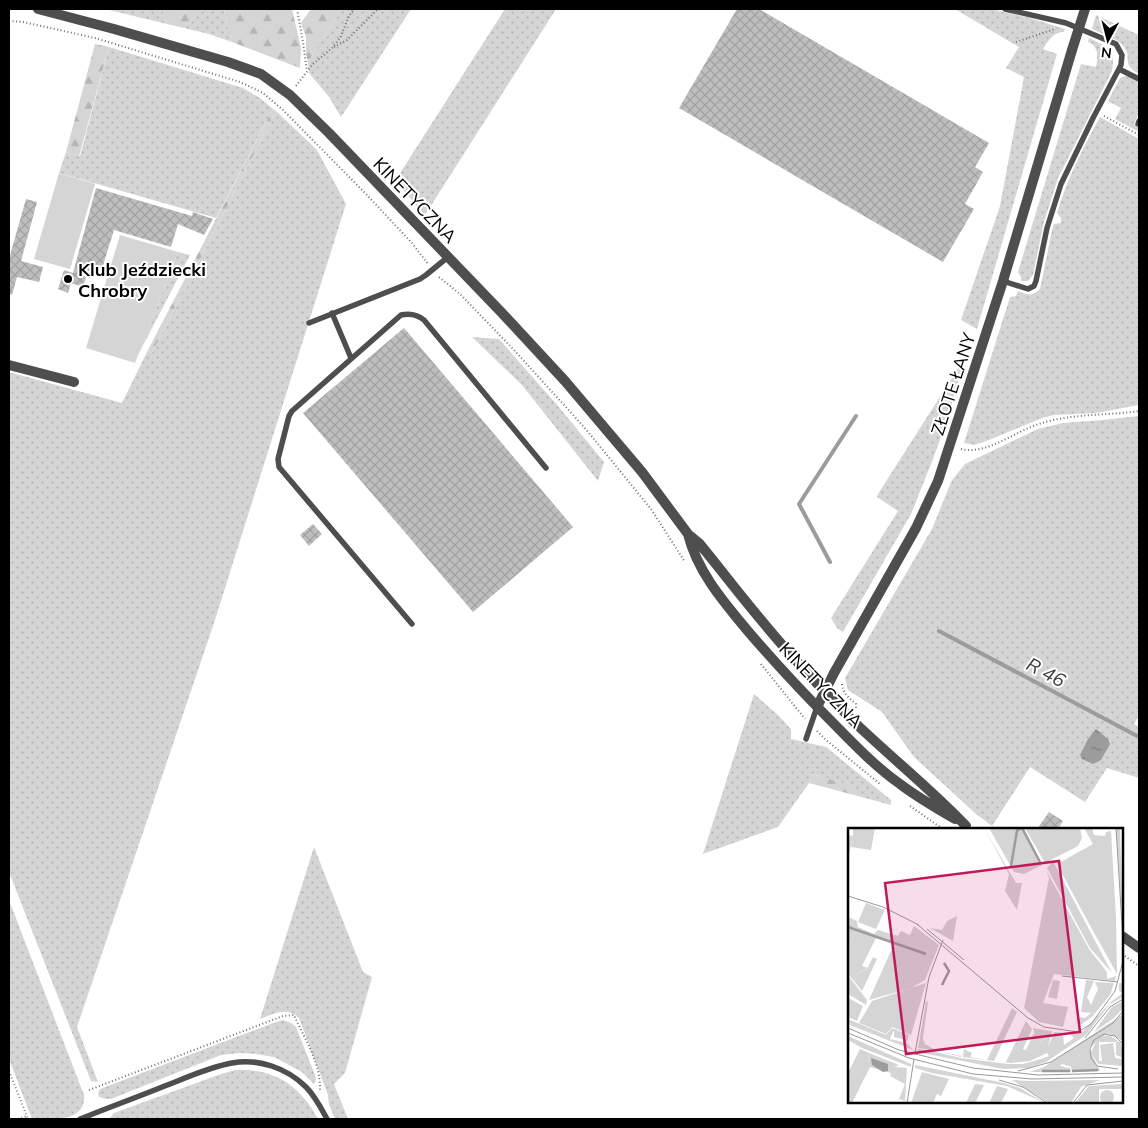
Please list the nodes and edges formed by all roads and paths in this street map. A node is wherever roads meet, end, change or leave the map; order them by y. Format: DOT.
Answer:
graph roads {
  1 [pos="38,9"];
  2 [pos="297,9"];
  3 [pos="354,9"];
  4 [pos="378,9"];
  5 [pos="1005,9"];
  6 [pos="1084,9"];
  7 [pos="9,21"];
  8 [pos="1059,21"];
  9 [pos="1016,42"];
  10 [pos="332,48"];
  11 [pos="1119,68"];
  12 [pos="307,71"];
  13 [pos="1139,80"];
  14 [pos="290,94"];
  15 [pos="1096,111"];
  16 [pos="1139,135"];
  17 [pos="448,258"];
  18 [pos="433,270"];
  19 [pos="1002,281"];
  20 [pos="332,313"];
  21 [pos="309,322"];
  22 [pos="351,358"];
  23 [pos="9,366"];
  24 [pos="74,382"];
  25 [pos="1139,411"];
  26 [pos="950,446"];
  27 [pos="546,468"];
  28 [pos="688,534"];
  29 [pos="687,565"];
  30 [pos="412,624"];
  31 [pos="756,658"];
  32 [pos="842,680"];
  33 [pos="825,690"];
  34 [pos="817,707"];
  35 [pos="854,712"];
  36 [pos="811,724"];
  37 [pos="806,739"];
  38 [pos="883,786"];
  39 [pos="904,802"];
  40 [pos="942,828"];
  41 [pos="968,828"];
  42 [pos="1123,937"];
  43 [pos="1139,948"];
  44 [pos="1123,955"];
  45 [pos="1139,966"];
  46 [pos="9,1071"];
  47 [pos="89,1090"];
  48 [pos="319,1104"];
  49 [pos="97,1113"];
  50 [pos="27,1116"];
  51 [pos="18,1119"];
  52 [pos="28,1119"];
  53 [pos="80,1119"];
  54 [pos="100,1119"];
  55 [pos="327,1119"];
  1 -- 14 [label="street, KINETYCZNA"];
  2 -- 12 [label="path"];
  3 -- 10 [label="path"];
  4 -- 10 [label="path"];
  5 -- 8 [label="lane"];
  6 -- 19 [label="street, ZŁOTE ŁANY, bridge"];
  7 -- 18 [label="path"];
  8 -- 9 [label="path"];
  8 -- 11 [label="lane"];
  10 -- 12 [label="path"];
  11 -- 13 [label="lane"];
  11 -- 15 [label="lane"];
  12 -- 14 [label="path"];
  14 -- 17 [label="street, KINETYCZNA"];
  15 -- 16 [label="path"];
  15 -- 19 [label="lane"];
  17 -- 18 [label="lane"];
  17 -- 28 [label="street, KINETYCZNA"];
  18 -- 20 [label="lane"];
  18 -- 29 [label="path"];
  19 -- 26 [label="street, ZŁOTE ŁANY"];
  20 -- 21 [label="lane"];
  20 -- 22 [label="lane"];
  22 -- 27 [label="lane"];
  22 -- 30 [label="lane"];
  23 -- 24 [label="street"];
  25 -- 26 [label="path"];
  26 -- 33 [label="street, ZŁOTE ŁANY"];
  28 -- 33 [label="street, KINETYCZNA"];
  28 -- 34 [label="street, KINETYCZNA"];
  31 -- 36 [label="path"];
  32 -- 35 [label="path"];
  33 -- 34 [label="street, ZŁOTE ŁANY"];
  33 -- 41 [label="street, KINETYCZNA"];
  34 -- 36 [label="lane"];
  34 -- 41 [label="street, KINETYCZNA"];
  36 -- 37 [label="lane"];
  36 -- 38 [label="path"];
  39 -- 40 [label="path"];
  42 -- 43 [label="street"];
  44 -- 45 [label="path"];
  46 -- 50 [label="path"];
  47 -- 48 [label="path"];
  48 -- 49 [label="lane"];
  48 -- 55 [label="lane"];
  49 -- 53 [label="lane"];
  49 -- 54 [label="lane"];
  50 -- 51 [label="path"];
  50 -- 52 [label="path"];
}
